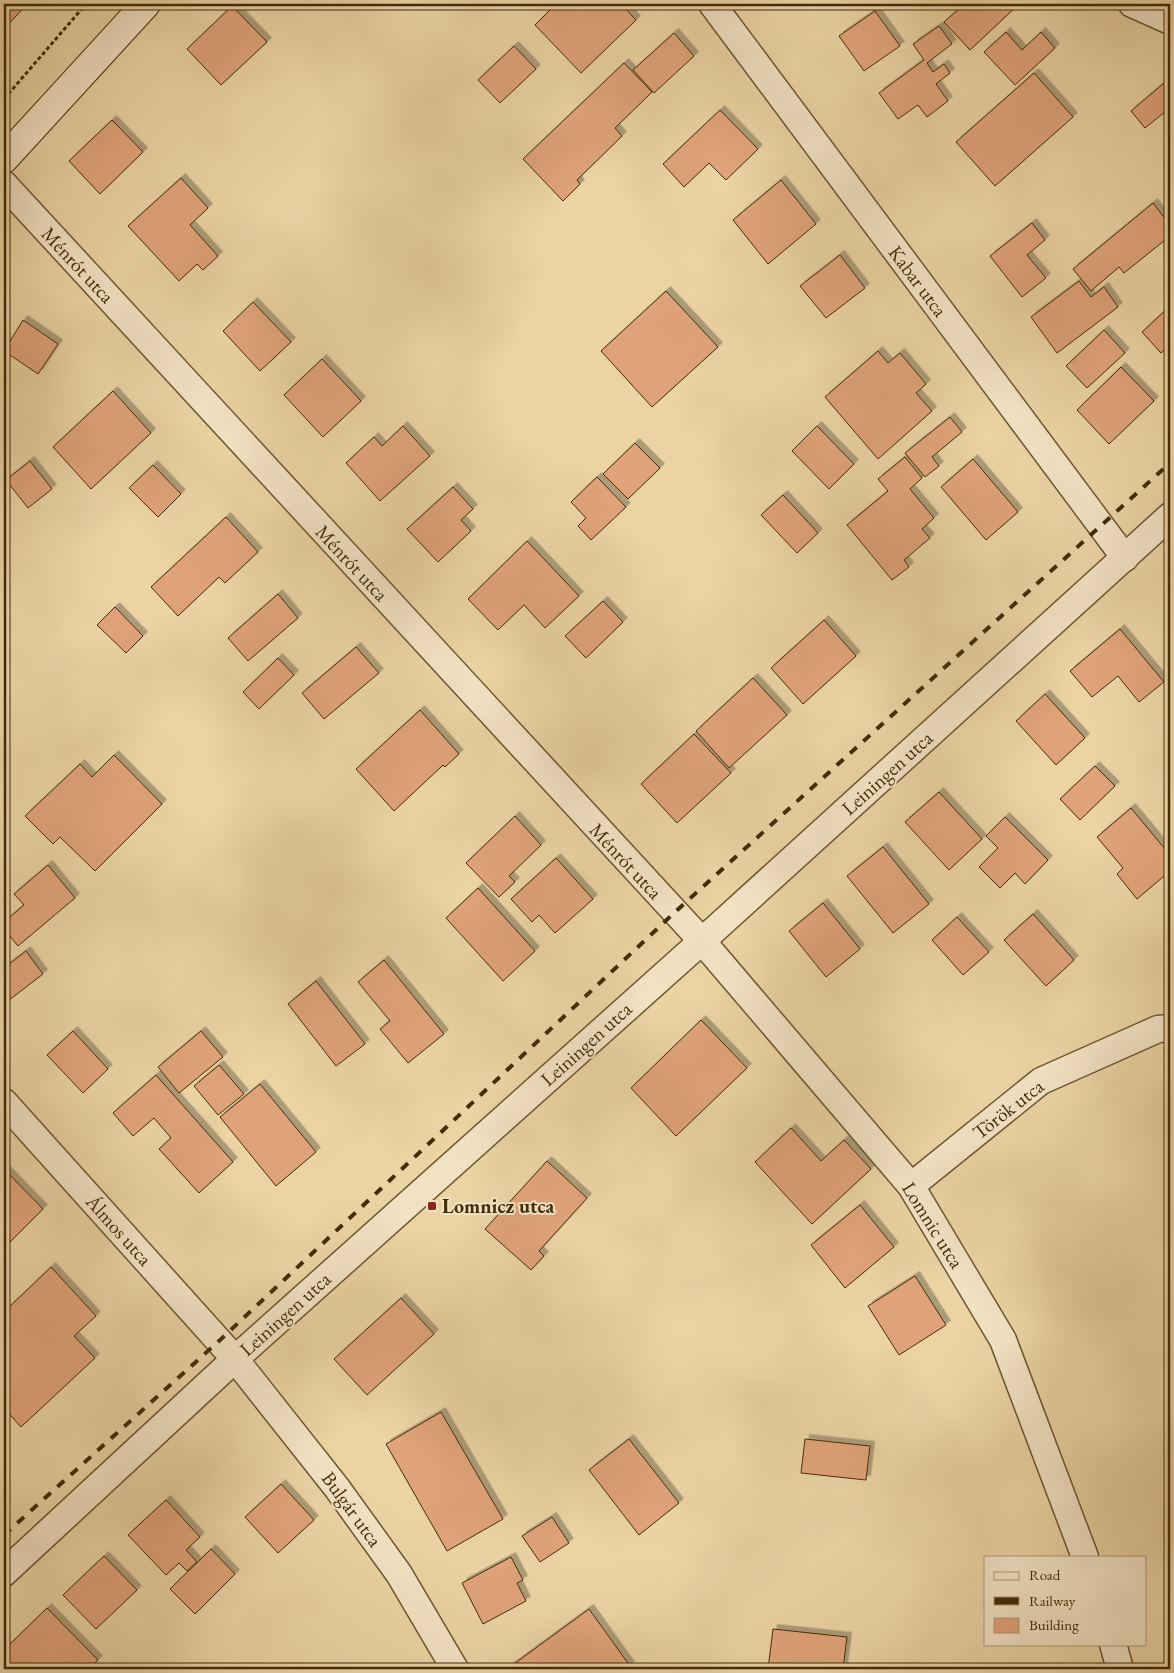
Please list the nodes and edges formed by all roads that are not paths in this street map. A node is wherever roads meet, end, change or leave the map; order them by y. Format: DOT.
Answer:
graph roads {
  1 [pos="146,4"];
  2 [pos="712,4"];
  3 [pos="1132,4"];
  4 [pos="1170,21"];
  5 [pos="4,159"];
  6 [pos="4,184"];
  7 [pos="1170,516"];
  8 [pos="1125,558"];
  9 [pos="702,941"];
  10 [pos="1170,1028"];
  11 [pos="4,1102"];
  12 [pos="911,1186"];
  13 [pos="235,1359"];
  14 [pos="1085,1556"];
  15 [pos="4,1573"];
  16 [pos="1114,1646"];
  17 [pos="455,1669"];
  18 [pos="1120,1669"];
  1 -- 5 [label="street"];
  2 -- 8 [label="street, Kabar utca"];
  3 -- 4 [label="street"];
  6 -- 9 [label="street, Ménrót utca"];
  7 -- 8 [label="street, Leiningen utca"];
  8 -- 9 [label="street, Leiningen utca"];
  9 -- 12 [label="street, Lomnic utca"];
  9 -- 13 [label="street, Leiningen utca"];
  10 -- 12 [label="street, Török utca"];
  11 -- 13 [label="street, Álmos utca"];
  12 -- 14 [label="street, Lomnic utca"];
  13 -- 15 [label="street, Leiningen utca"];
  13 -- 17 [label="street, Bulgár utca"];
  16 -- 18 [label="street"];
}
